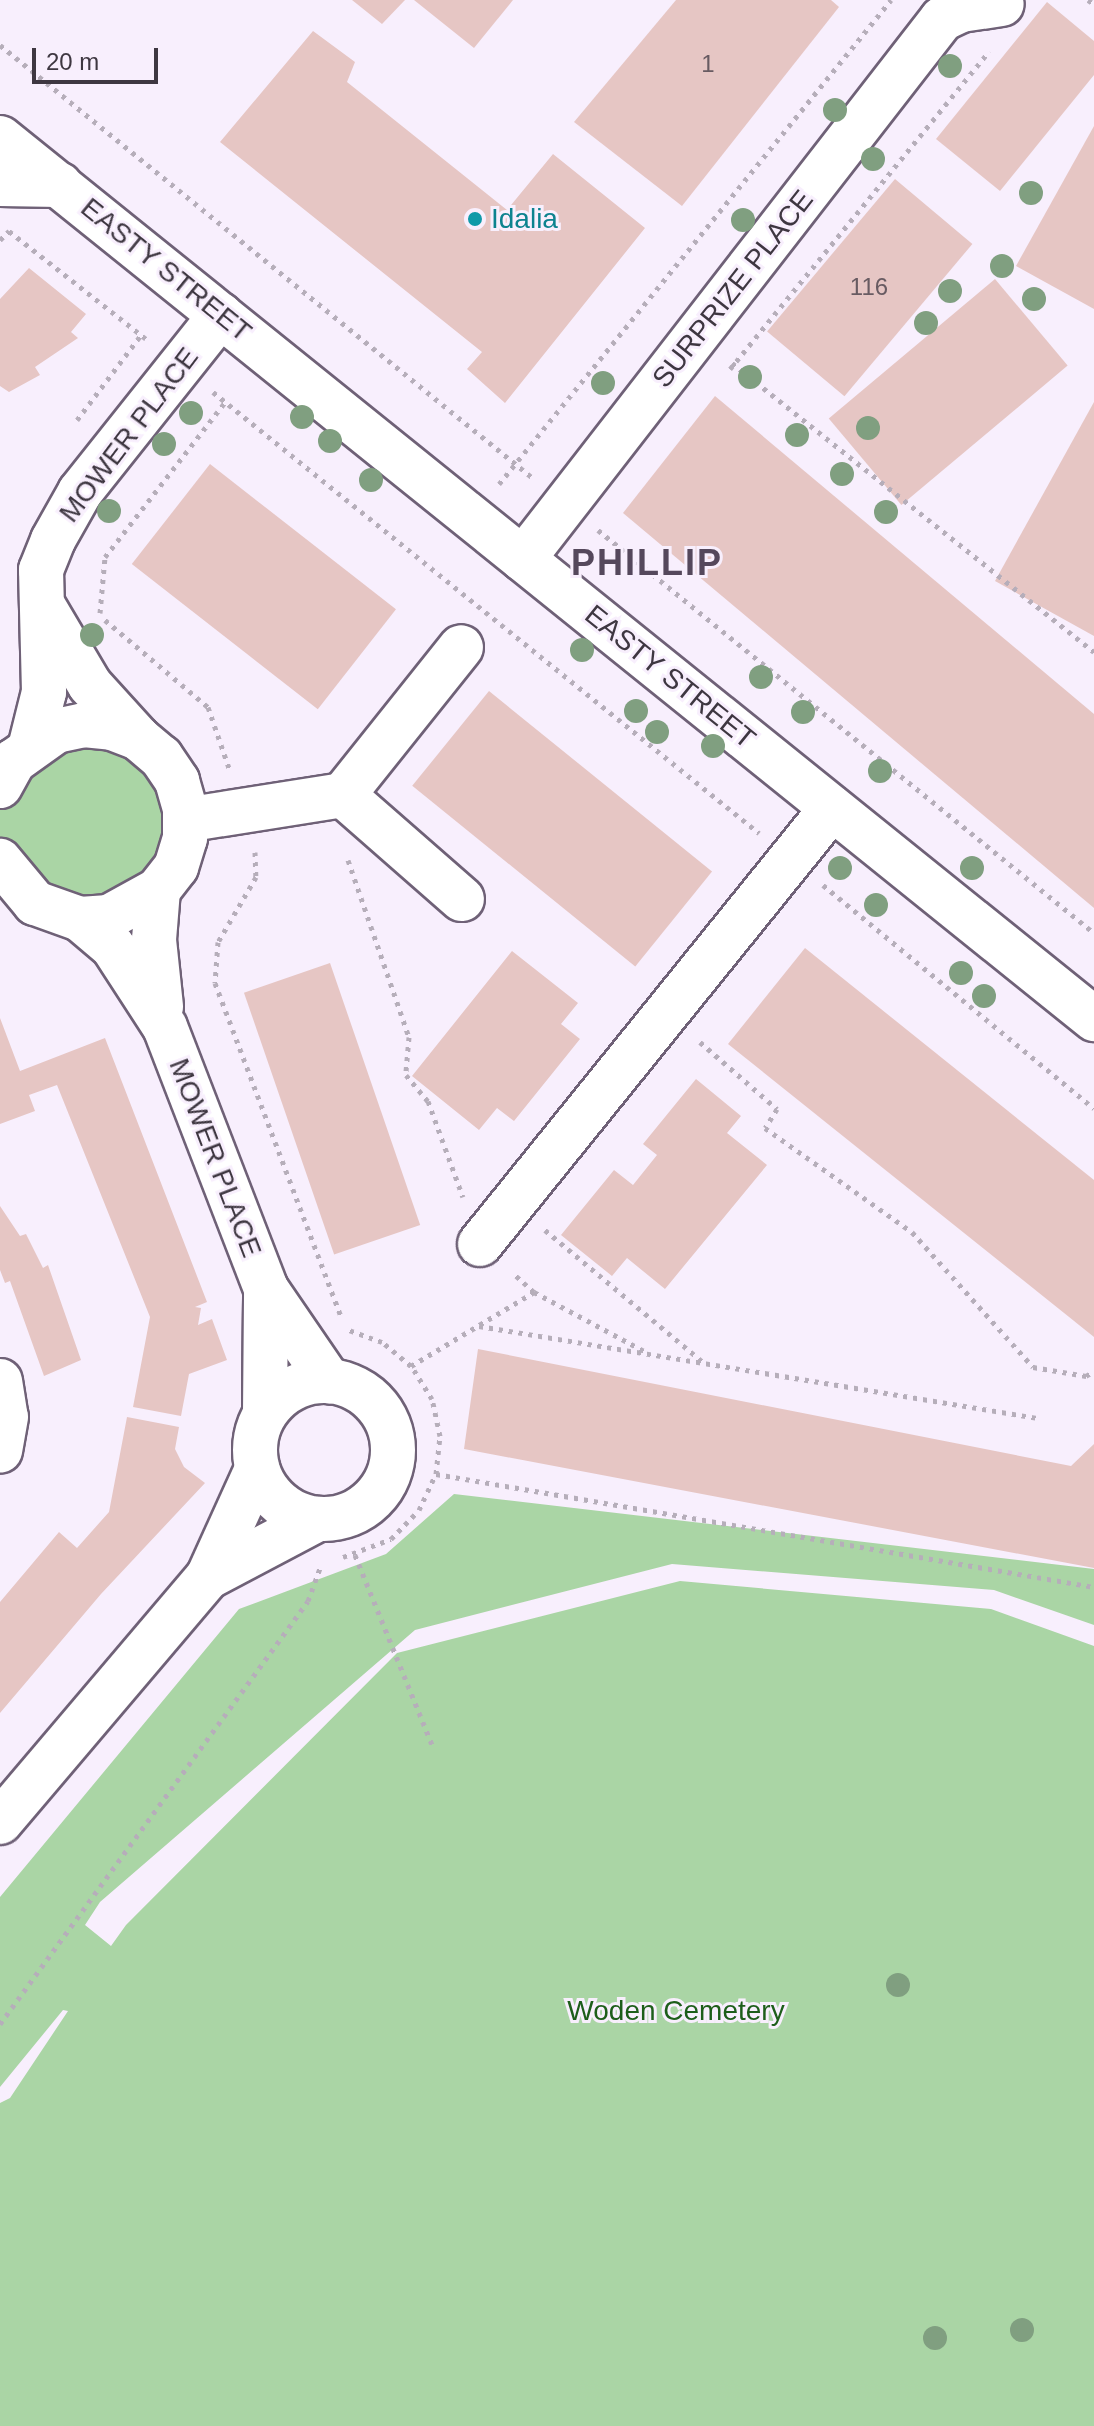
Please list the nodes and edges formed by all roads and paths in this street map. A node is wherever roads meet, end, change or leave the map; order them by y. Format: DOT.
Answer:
graph roads {
  1 [pos="891,0"];
  2 [pos="1088,0"];
  3 [pos="1002,4"];
  4 [pos="1094,4"];
  5 [pos="931,10"];
  6 [pos="991,49"];
  7 [pos="0,138"];
  8 [pos="0,184"];
  9 [pos="60,185"];
  10 [pos="0,240"];
  11 [pos="221,315"];
  12 [pos="697,335"];
  13 [pos="734,365"];
  14 [pos="180,366"];
  15 [pos="724,376"];
  16 [pos="226,401"];
  17 [pos="472,517"];
  18 [pos="608,519"];
  19 [pos="599,531"];
  20 [pos="523,559"];
  21 [pos="44,607"];
  22 [pos="461,647"];
  23 [pos="1094,652"];
  24 [pos="138,738"];
  25 [pos="31,744"];
  26 [pos="0,786"];
  27 [pos="343,795"];
  28 [pos="832,808"];
  29 [pos="245,812"];
  30 [pos="185,820"];
  31 [pos="0,861"];
  32 [pos="158,890"];
  33 [pos="17,898"];
  34 [pos="462,899"];
  35 [pos="80,919"];
  36 [pos="666,1013"];
  37 [pos="1094,1019"];
  38 [pos="165,1027"];
  39 [pos="513,1203"];
  40 [pos="480,1244"];
  41 [pos="266,1289"];
  42 [pos="534,1292"];
  43 [pos="479,1326"];
  44 [pos="650,1354"];
  45 [pos="704,1362"];
  46 [pos="411,1366"];
  47 [pos="1094,1371"];
  48 [pos="0,1381"];
  49 [pos="329,1381"];
  50 [pos="265,1413"];
  51 [pos="1038,1418"];
  52 [pos="0,1450"];
  53 [pos="257,1469"];
  54 [pos="436,1474"];
  55 [pos="321,1539"];
  56 [pos="355,1555"];
  57 [pos="339,1558"];
  58 [pos="310,1567"];
  59 [pos="208,1577"];
  60 [pos="1094,1587"];
  61 [pos="433,1747"];
  62 [pos="0,1822"];
  63 [pos="0,2024"];
  1 -- 17 [label="path"];
  2 -- 4 [label="path"];
  3 -- 5 [label="street, SURPRIZE PLACE"];
  5 -- 12 [label="street, SURPRIZE PLACE"];
  6 -- 13 [label="path"];
  7 -- 9 [label="street, EASTY STREET"];
  8 -- 9 [label="street, EASTY STREET"];
  9 -- 11 [label="street, EASTY STREET"];
  10 -- 14 [label="path"];
  11 -- 14 [label="street, MOWER PLACE"];
  11 -- 17 [label="street, EASTY STREET"];
  12 -- 13 [label="path"];
  12 -- 20 [label="street, SURPRIZE PLACE"];
  13 -- 15 [label="path"];
  13 -- 23 [label="path"];
  14 -- 16 [label="path"];
  14 -- 21 [label="street, MOWER PLACE"];
  16 -- 17 [label="path"];
  16 -- 29 [label="path"];
  17 -- 20 [label="street, EASTY STREET"];
  18 -- 19 [label="path"];
  20 -- 28 [label="street, EASTY STREET"];
  21 -- 24 [label="street, MOWER PLACE"];
  21 -- 25 [label="street, MOWER PLACE"];
  22 -- 27 [label="street"];
  24 -- 25 [label="street"];
  24 -- 30 [label="street, MOWER PLACE"];
  25 -- 26 [label="street"];
  27 -- 29 [label="street"];
  27 -- 34 [label="street"];
  27 -- 40 [label="path"];
  28 -- 36 [label="street"];
  28 -- 37 [label="street, EASTY STREET"];
  29 -- 30 [label="street"];
  29 -- 46 [label="path"];
  30 -- 32 [label="street"];
  31 -- 33 [label="street"];
  32 -- 35 [label="street"];
  32 -- 38 [label="street, MOWER PLACE"];
  33 -- 35 [label="street"];
  35 -- 38 [label="street, MOWER PLACE"];
  36 -- 39 [label="street"];
  36 -- 47 [label="path"];
  38 -- 41 [label="street, MOWER PLACE"];
  39 -- 40 [label="street"];
  39 -- 45 [label="path"];
  40 -- 42 [label="path"];
  41 -- 49 [label="street, MOWER PLACE"];
  41 -- 50 [label="street, MOWER PLACE"];
  42 -- 43 [label="path"];
  42 -- 44 [label="path"];
  43 -- 44 [label="path"];
  43 -- 46 [label="path"];
  44 -- 45 [label="path"];
  45 -- 51 [label="path"];
  46 -- 54 [label="path"];
  48 -- 52 [label="street"];
  49 -- 50 [label="street"];
  49 -- 55 [label="street"];
  50 -- 53 [label="street"];
  53 -- 55 [label="street"];
  53 -- 59 [label="street"];
  54 -- 56 [label="path"];
  54 -- 60 [label="path"];
  55 -- 58 [label="path"];
  55 -- 59 [label="street"];
  55 -- 63 [label="path"];
  56 -- 57 [label="path"];
  56 -- 61 [label="path"];
  59 -- 62 [label="street"];
}
